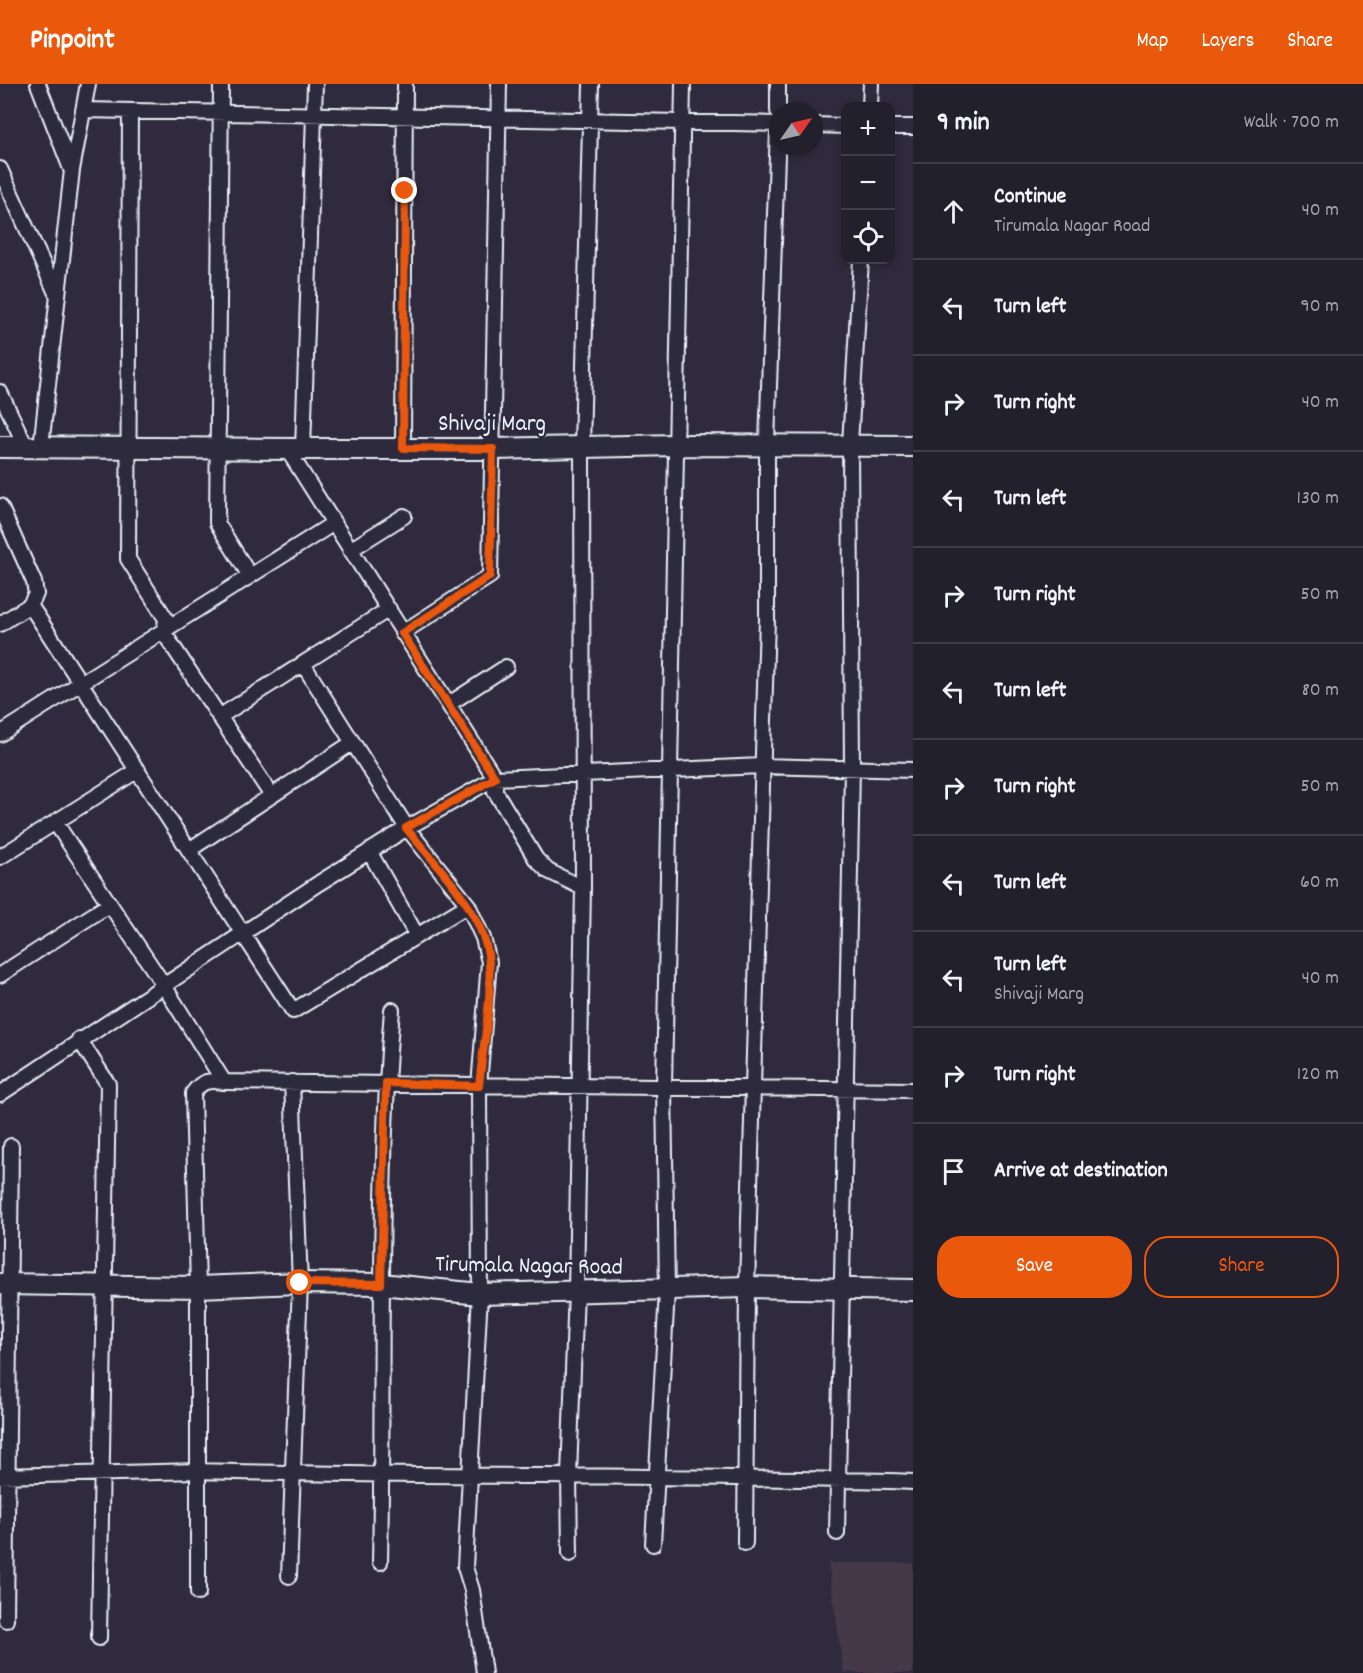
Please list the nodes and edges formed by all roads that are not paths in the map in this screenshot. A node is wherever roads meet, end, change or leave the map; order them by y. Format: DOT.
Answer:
graph roads {
  1 [pos="38,84"];
  2 [pos="88,84"];
  3 [pos="221,84"];
  4 [pos="315,84"];
  5 [pos="405,84"];
  6 [pos="499,84"];
  7 [pos="591,84"];
  8 [pos="683,84"];
  9 [pos="778,84"];
  10 [pos="871,84"];
  11 [pos="778,102"];
  12 [pos="870,102"];
  13 [pos="83,110"];
  14 [pos="130,112"];
  15 [pos="220,114"];
  16 [pos="315,115"];
  17 [pos="404,116"];
  18 [pos="498,119"];
  19 [pos="589,122"];
  20 [pos="680,122"];
  21 [pos="769,125"];
  22 [pos="823,125"];
  23 [pos="841,126"];
  24 [pos="895,127"];
  25 [pos="913,127"];
  26 [pos="777,156"];
  27 [pos="0,169"];
  28 [pos="72,170"];
  29 [pos="861,264"];
  30 [pos="56,293"];
  31 [pos="0,392"];
  32 [pos="767,444"];
  33 [pos="850,444"];
  34 [pos="676,445"];
  35 [pos="913,446"];
  36 [pos="0,447"];
  37 [pos="33,447"];
  38 [pos="128,447"];
  39 [pos="216,447"];
  40 [pos="582,447"];
  41 [pos="403,448"];
  42 [pos="295,449"];
  43 [pos="493,449"];
  44 [pos="0,506"];
  45 [pos="404,516"];
  46 [pos="334,523"];
  47 [pos="350,550"];
  48 [pos="250,576"];
  49 [pos="30,605"];
  50 [pos="389,609"];
  51 [pos="0,624"];
  52 [pos="164,633"];
  53 [pos="402,633"];
  54 [pos="303,664"];
  55 [pos="506,667"];
  56 [pos="81,683"];
  57 [pos="449,704"];
  58 [pos="219,717"];
  59 [pos="0,734"];
  60 [pos="352,743"];
  61 [pos="761,766"];
  62 [pos="852,768"];
  63 [pos="138,770"];
  64 [pos="913,770"];
  65 [pos="671,771"];
  66 [pos="583,772"];
  67 [pos="495,778"];
  68 [pos="272,796"];
  69 [pos="55,822"];
  70 [pos="406,828"];
  71 [pos="189,850"];
  72 [pos="369,851"];
  73 [pos="0,857"];
  74 [pos="583,888"];
  75 [pos="110,904"];
  76 [pos="468,905"];
  77 [pos="243,934"];
  78 [pos="417,936"];
  79 [pos="0,975"];
  80 [pos="163,984"];
  81 [pos="392,1010"];
  82 [pos="79,1040"];
  83 [pos="224,1082"];
  84 [pos="292,1082"];
  85 [pos="386,1083"];
  86 [pos="479,1086"];
  87 [pos="579,1086"];
  88 [pos="664,1087"];
  89 [pos="751,1088"];
  90 [pos="846,1089"];
  91 [pos="913,1090"];
  92 [pos="0,1094"];
  93 [pos="11,1146"];
  94 [pos="300,1283"];
  95 [pos="5,1284"];
  96 [pos="105,1284"];
  97 [pos="381,1284"];
  98 [pos="198,1287"];
  99 [pos="747,1287"];
  100 [pos="842,1289"];
  101 [pos="913,1290"];
  102 [pos="576,1291"];
  103 [pos="667,1291"];
  104 [pos="480,1294"];
  105 [pos="198,1471"];
  106 [pos="103,1473"];
  107 [pos="293,1474"];
  108 [pos="4,1475"];
  109 [pos="471,1475"];
  110 [pos="569,1475"];
  111 [pos="382,1476"];
  112 [pos="656,1477"];
  113 [pos="747,1477"];
  114 [pos="839,1480"];
  115 [pos="913,1482"];
  116 [pos="837,1533"];
  117 [pos="745,1543"];
  118 [pos="654,1544"];
  119 [pos="570,1554"];
  120 [pos="380,1562"];
  121 [pos="290,1576"];
  122 [pos="198,1593"];
  123 [pos="6,1620"];
  124 [pos="99,1638"];
  125 [pos="484,1673"];
  1 -- 28 [label="street"];
  2 -- 13 [label="street"];
  3 -- 15 [label="street"];
  4 -- 16 [label="street"];
  5 -- 17 [label="street"];
  6 -- 18 [label="street"];
  7 -- 19 [label="street"];
  8 -- 20 [label="street"];
  9 -- 11 [label="street"];
  10 -- 12 [label="street"];
  13 -- 14 [label="street"];
  13 -- 28 [label="street"];
  14 -- 15 [label="street"];
  14 -- 38 [label="street"];
  15 -- 16 [label="street"];
  15 -- 39 [label="street"];
  16 -- 17 [label="street"];
  16 -- 42 [label="street"];
  17 -- 18 [label="street"];
  17 -- 41 [label="street"];
  18 -- 19 [label="street"];
  18 -- 43 [label="street"];
  19 -- 20 [label="street"];
  19 -- 40 [label="street"];
  20 -- 21 [label="street"];
  20 -- 34 [label="street"];
  22 -- 23 [label="street"];
  24 -- 25 [label="street"];
  26 -- 32 [label="street"];
  27 -- 30 [label="street"];
  28 -- 30 [label="street"];
  29 -- 33 [label="street"];
  30 -- 37 [label="street"];
  31 -- 37 [label="street"];
  32 -- 33 [label="street, Shivaji Marg"];
  32 -- 34 [label="street, Shivaji Marg"];
  32 -- 61 [label="street"];
  33 -- 35 [label="street, Shivaji Marg"];
  33 -- 62 [label="street"];
  34 -- 40 [label="street, Shivaji Marg"];
  34 -- 65 [label="street"];
  36 -- 37 [label="street, Shivaji Marg"];
  37 -- 38 [label="street, Shivaji Marg"];
  38 -- 39 [label="street, Shivaji Marg"];
  38 -- 52 [label="street"];
  39 -- 42 [label="street, Shivaji Marg"];
  39 -- 48 [label="street"];
  40 -- 43 [label="street, Shivaji Marg"];
  40 -- 66 [label="street"];
  41 -- 42 [label="street, Shivaji Marg"];
  41 -- 43 [label="street, Shivaji Marg"];
  42 -- 46 [label="street"];
  43 -- 53 [label="street"];
  44 -- 49 [label="street"];
  45 -- 47 [label="street"];
  46 -- 47 [label="street"];
  46 -- 48 [label="street"];
  47 -- 50 [label="street"];
  48 -- 52 [label="street"];
  49 -- 51 [label="street"];
  49 -- 56 [label="street"];
  50 -- 53 [label="street"];
  50 -- 54 [label="street"];
  52 -- 56 [label="street"];
  52 -- 58 [label="street"];
  53 -- 57 [label="street"];
  54 -- 58 [label="street"];
  54 -- 60 [label="street"];
  55 -- 57 [label="street"];
  56 -- 59 [label="street"];
  56 -- 63 [label="street"];
  57 -- 67 [label="street"];
  58 -- 68 [label="street"];
  60 -- 68 [label="street"];
  60 -- 70 [label="street"];
  61 -- 62 [label="street"];
  61 -- 65 [label="street"];
  61 -- 89 [label="street"];
  62 -- 64 [label="street"];
  62 -- 90 [label="street"];
  63 -- 69 [label="street"];
  63 -- 71 [label="street"];
  65 -- 66 [label="street"];
  65 -- 88 [label="street"];
  66 -- 67 [label="street"];
  66 -- 74 [label="street"];
  67 -- 70 [label="street"];
  67 -- 74 [label="street"];
  68 -- 71 [label="street"];
  69 -- 73 [label="street"];
  69 -- 75 [label="street"];
  70 -- 72 [label="street"];
  70 -- 76 [label="street"];
  71 -- 77 [label="street"];
  72 -- 77 [label="street"];
  72 -- 78 [label="street"];
  74 -- 87 [label="street"];
  75 -- 79 [label="street"];
  75 -- 80 [label="street"];
  76 -- 78 [label="street"];
  76 -- 86 [label="street"];
  77 -- 78 [label="street"];
  77 -- 80 [label="street"];
  80 -- 82 [label="street"];
  80 -- 83 [label="street"];
  81 -- 85 [label="street"];
  82 -- 92 [label="street"];
  82 -- 96 [label="street"];
  83 -- 84 [label="street"];
  83 -- 98 [label="street"];
  84 -- 85 [label="street"];
  84 -- 94 [label="street"];
  85 -- 86 [label="street"];
  85 -- 97 [label="street"];
  86 -- 87 [label="street"];
  86 -- 104 [label="street"];
  87 -- 88 [label="street"];
  87 -- 102 [label="street"];
  88 -- 89 [label="street"];
  88 -- 103 [label="street"];
  89 -- 90 [label="street"];
  89 -- 99 [label="street"];
  90 -- 91 [label="street"];
  90 -- 100 [label="street"];
  93 -- 95 [label="street"];
  94 -- 97 [label="street, Tirumala Nagar Road"];
  94 -- 98 [label="street, Tirumala Nagar Road"];
  94 -- 107 [label="street"];
  95 -- 96 [label="street, Tirumala Nagar Road"];
  95 -- 108 [label="street"];
  96 -- 98 [label="street, Tirumala Nagar Road"];
  96 -- 106 [label="street"];
  97 -- 104 [label="street, Tirumala Nagar Road"];
  97 -- 111 [label="street"];
  98 -- 105 [label="street"];
  99 -- 100 [label="street, Tirumala Nagar Road"];
  99 -- 103 [label="street, Tirumala Nagar Road"];
  99 -- 113 [label="street"];
  100 -- 101 [label="street, Tirumala Nagar Road"];
  100 -- 114 [label="street"];
  102 -- 103 [label="street, Tirumala Nagar Road"];
  102 -- 104 [label="street, Tirumala Nagar Road"];
  102 -- 110 [label="street"];
  103 -- 112 [label="street"];
  104 -- 109 [label="street"];
  105 -- 106 [label="street"];
  105 -- 107 [label="street"];
  105 -- 122 [label="street"];
  106 -- 108 [label="street"];
  106 -- 124 [label="street"];
  107 -- 111 [label="street"];
  107 -- 121 [label="street"];
  108 -- 123 [label="street"];
  109 -- 110 [label="street"];
  109 -- 111 [label="street"];
  109 -- 125 [label="street"];
  110 -- 112 [label="street"];
  110 -- 119 [label="street"];
  111 -- 120 [label="street"];
  112 -- 113 [label="street"];
  112 -- 118 [label="street"];
  113 -- 114 [label="street"];
  113 -- 117 [label="street"];
  114 -- 115 [label="street"];
  114 -- 116 [label="street"];
}
